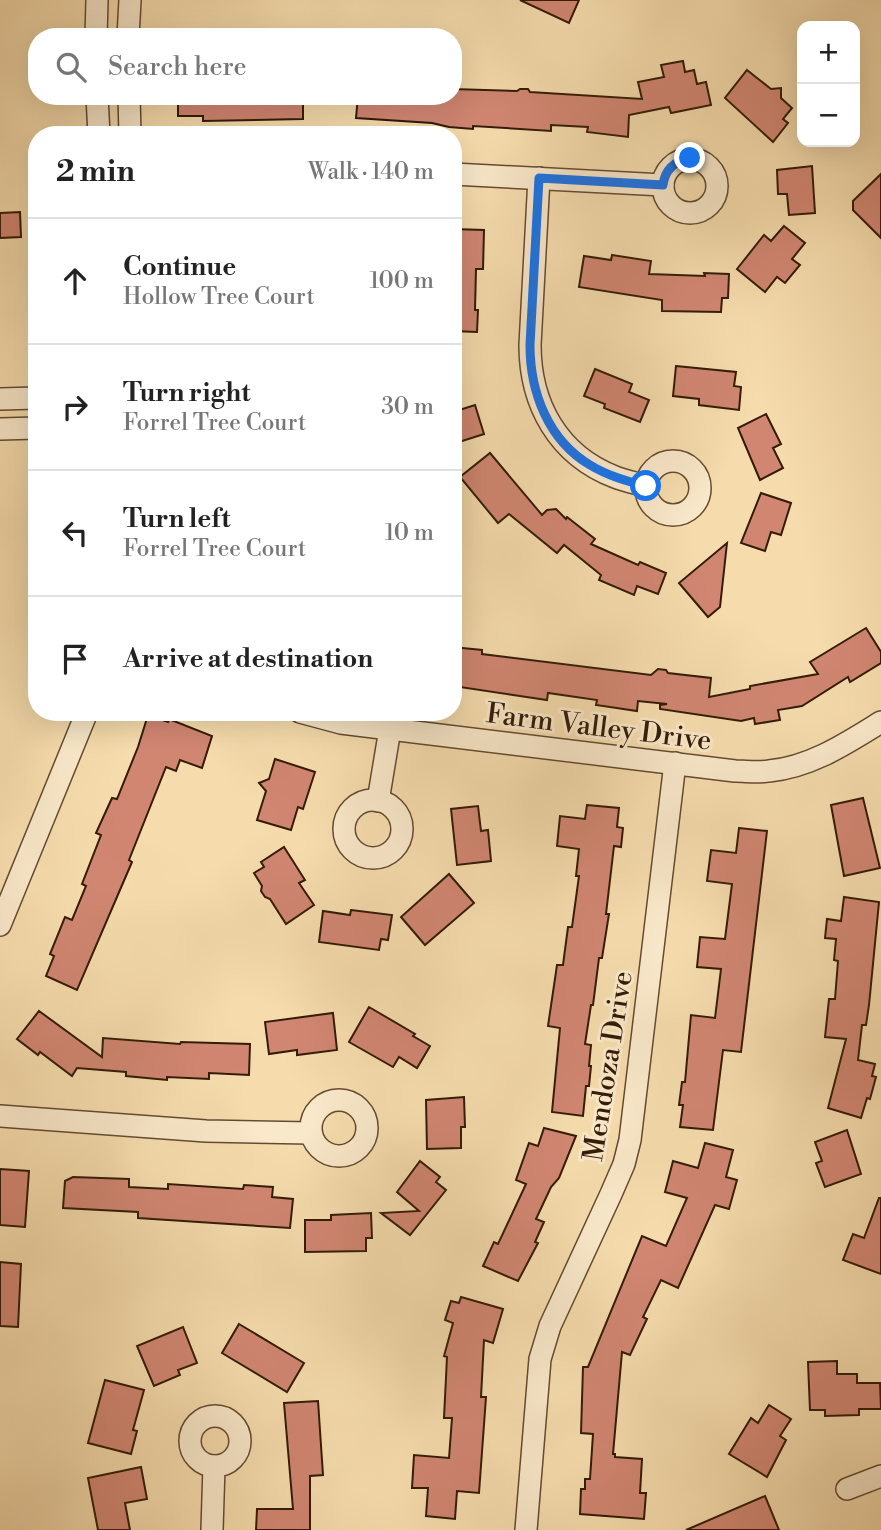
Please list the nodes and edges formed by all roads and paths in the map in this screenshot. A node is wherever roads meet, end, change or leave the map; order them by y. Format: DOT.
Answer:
graph roads {
  1 [pos="97,0"];
  2 [pos="130,0"];
  3 [pos="96,28"];
  4 [pos="128,28"];
  5 [pos="97,105"];
  6 [pos="129,105"];
  7 [pos="99,126"];
  8 [pos="130,126"];
  9 [pos="462,174"];
  10 [pos="539,178"];
  11 [pos="663,185"];
  12 [pos="28,398"];
  13 [pos="0,399"];
  14 [pos="28,428"];
  15 [pos="0,429"];
  16 [pos="646,486"];
  17 [pos="83,721"];
  18 [pos="334,721"];
  19 [pos="880,724"];
  20 [pos="390,729"];
  21 [pos="675,763"];
  22 [pos="378,801"];
  23 [pos="0,925"];
  24 [pos="0,1116"];
  25 [pos="311,1133"];
  26 [pos="214,1466"];
  27 [pos="881,1476"];
  28 [pos="847,1489"];
  29 [pos="212,1530"];
  30 [pos="526,1530"];
  1 -- 3 [label="street"];
  2 -- 4 [label="street"];
  5 -- 7 [label="street"];
  6 -- 8 [label="street"];
  9 -- 10 [label="street"];
  10 -- 11 [label="street"];
  10 -- 16 [label="street"];
  12 -- 13 [label="street"];
  14 -- 15 [label="street"];
  17 -- 23 [label="street"];
  18 -- 20 [label="street, Farm Valley Drive"];
  19 -- 21 [label="street, Farm Valley Drive"];
  20 -- 21 [label="street, Farm Valley Drive"];
  20 -- 22 [label="street"];
  21 -- 30 [label="street, Mendoza Drive"];
  24 -- 25 [label="street"];
  26 -- 29 [label="street"];
  27 -- 28 [label="street"];
}
